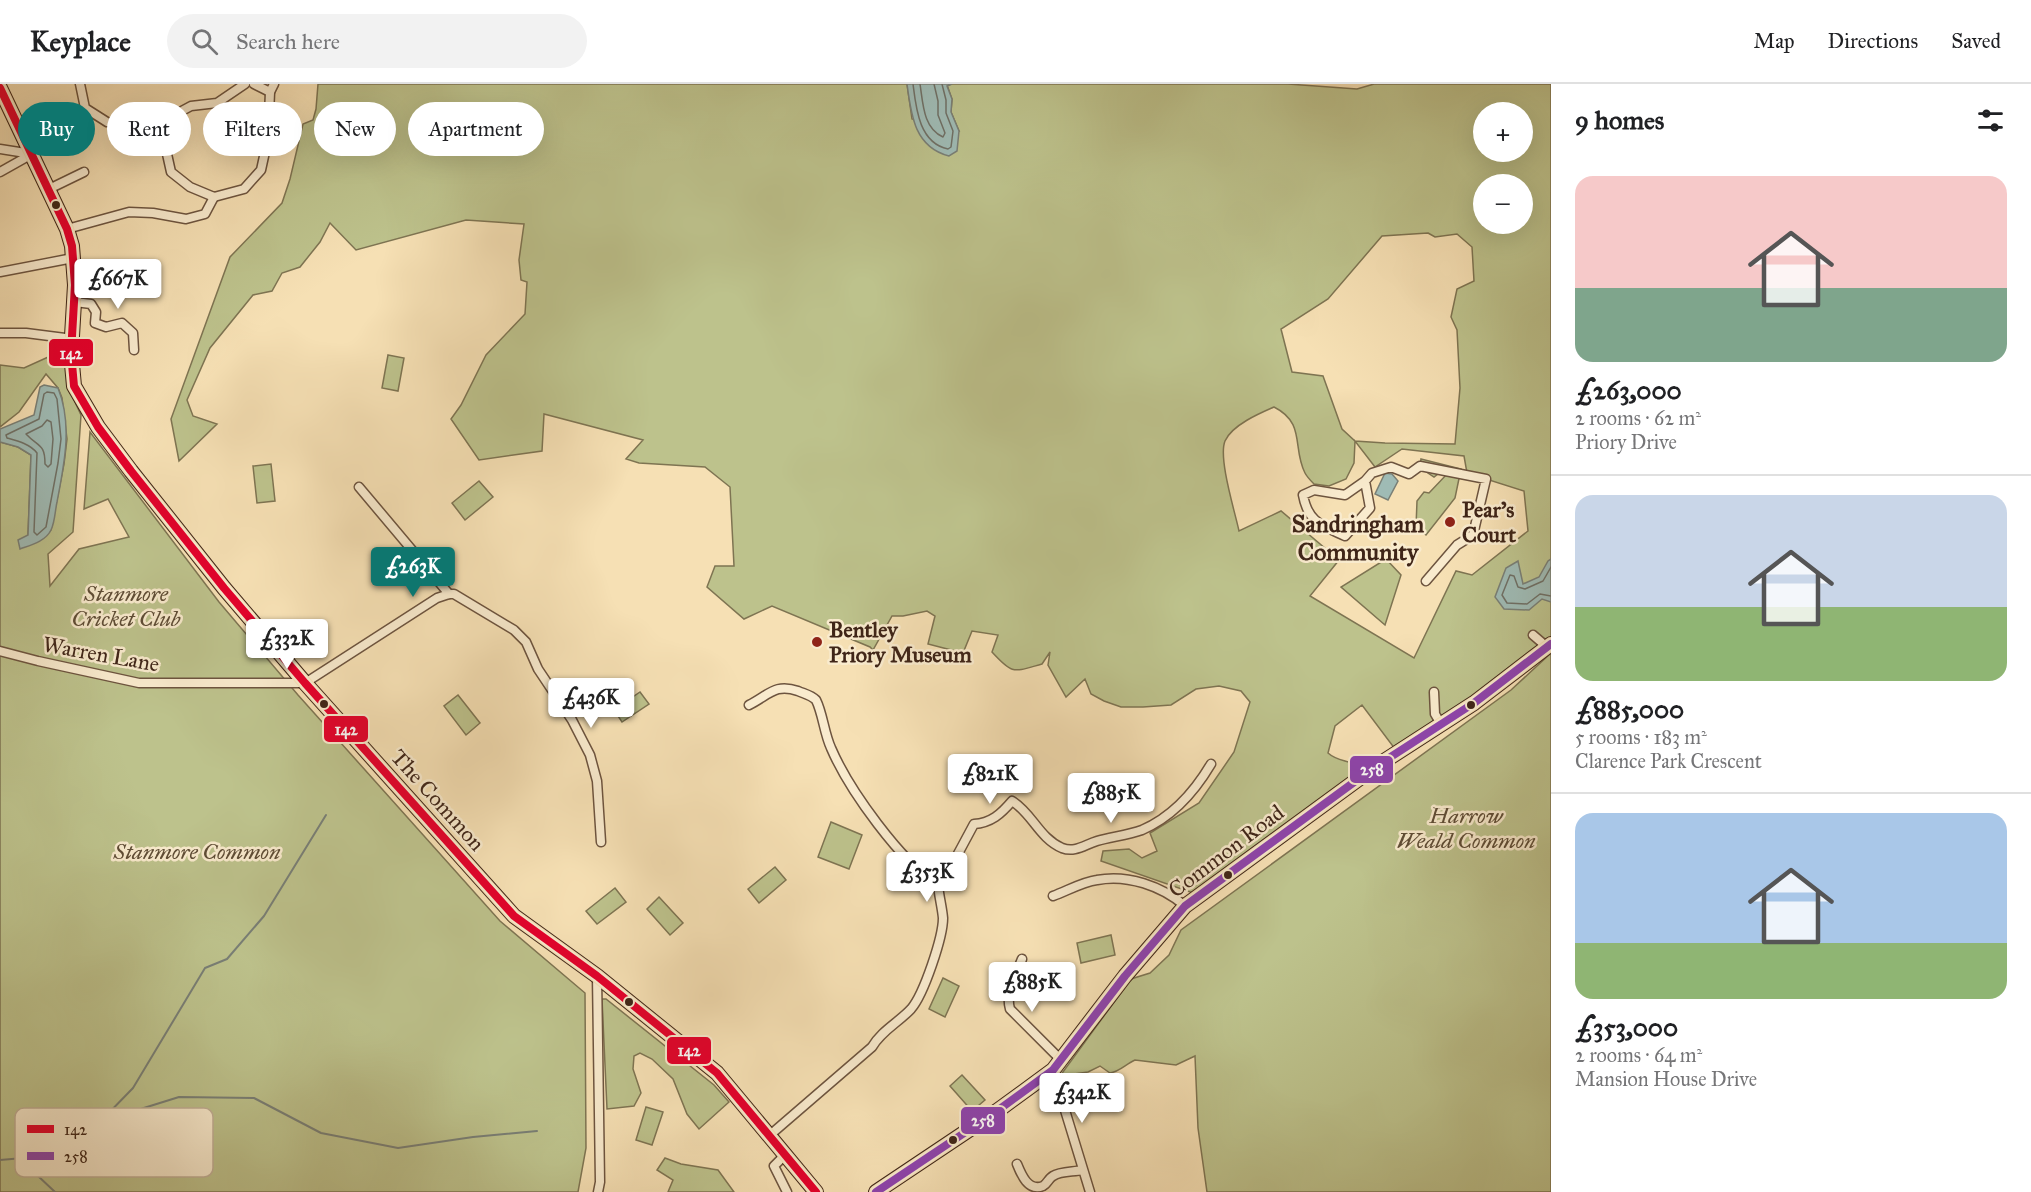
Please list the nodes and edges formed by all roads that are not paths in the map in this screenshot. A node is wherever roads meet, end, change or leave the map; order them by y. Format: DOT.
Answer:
graph roads {
  1 [pos="80,84"];
  2 [pos="245,84"];
  3 [pos="254,84"];
  4 [pos="0,88"];
  5 [pos="272,88"];
  6 [pos="107,122"];
  7 [pos="18,125"];
  8 [pos="0,149"];
  9 [pos="18,152"];
  10 [pos="28,156"];
  11 [pos="33,156"];
  12 [pos="0,172"];
  13 [pos="84,172"];
  14 [pos="49,189"];
  15 [pos="214,197"];
  16 [pos="67,229"];
  17 [pos="72,252"];
  18 [pos="0,272"];
  19 [pos="75,302"];
  20 [pos="0,333"];
  21 [pos="73,339"];
  22 [pos="134,350"];
  23 [pos="1365,481"];
  24 [pos="359,487"];
  25 [pos="1426,581"];
  26 [pos="449,594"];
  27 [pos="1533,635"];
  28 [pos="1549,645"];
  29 [pos="0,651"];
  30 [pos="305,683"];
  31 [pos="1434,692"];
  32 [pos="749,705"];
  33 [pos="1441,724"];
  34 [pos="1211,764"];
  35 [pos="601,842"];
  36 [pos="938,885"];
  37 [pos="1053,896"];
  38 [pos="1185,906"];
  39 [pos="1022,959"];
  40 [pos="597,976"];
  41 [pos="1062,1061"];
  42 [pos="1049,1074"];
  43 [pos="770,1136"];
  44 [pos="786,1154"];
  45 [pos="1017,1164"];
  46 [pos="1082,1170"];
  47 [pos="598,1192"];
  48 [pos="787,1192"];
  49 [pos="816,1192"];
  50 [pos="876,1192"];
  51 [pos="1090,1192"];
  1 -- 6 [label="street"];
  2 -- 15 [label="street"];
  3 -- 5 [label="street"];
  4 -- 7 [label="main road, The Common"];
  5 -- 15 [label="street"];
  8 -- 9 [label="street"];
  10 -- 12 [label="street"];
  11 -- 14 [label="main road, The Common"];
  13 -- 14 [label="street"];
  14 -- 16 [label="main road, The Common"];
  15 -- 16 [label="street"];
  16 -- 17 [label="main road, The Common"];
  17 -- 18 [label="street"];
  17 -- 19 [label="main road, The Common"];
  19 -- 21 [label="main road, The Common"];
  19 -- 22 [label="street"];
  20 -- 21 [label="street"];
  21 -- 30 [label="main road, The Common"];
  23 -- 23 [label="street"];
  23 -- 25 [label="street"];
  24 -- 26 [label="street"];
  26 -- 30 [label="street"];
  26 -- 35 [label="street"];
  27 -- 28 [label="street"];
  28 -- 33 [label="main road, Common Road"];
  29 -- 30 [label="street, Warren Lane"];
  30 -- 40 [label="main road, The Common"];
  31 -- 33 [label="street"];
  32 -- 36 [label="street"];
  33 -- 38 [label="main road, Common Road"];
  34 -- 36 [label="street"];
  36 -- 43 [label="street"];
  37 -- 38 [label="street"];
  38 -- 41 [label="main road, Common Road"];
  39 -- 41 [label="street"];
  40 -- 43 [label="main road, The Common"];
  40 -- 47 [label="street"];
  41 -- 42 [label="main road, Common Road"];
  42 -- 46 [label="street"];
  42 -- 50 [label="main road, Common Road"];
  43 -- 44 [label="main road, The Common"];
  44 -- 48 [label="street"];
  44 -- 49 [label="main road, The Common"];
  45 -- 46 [label="street"];
  46 -- 51 [label="street"];
}
